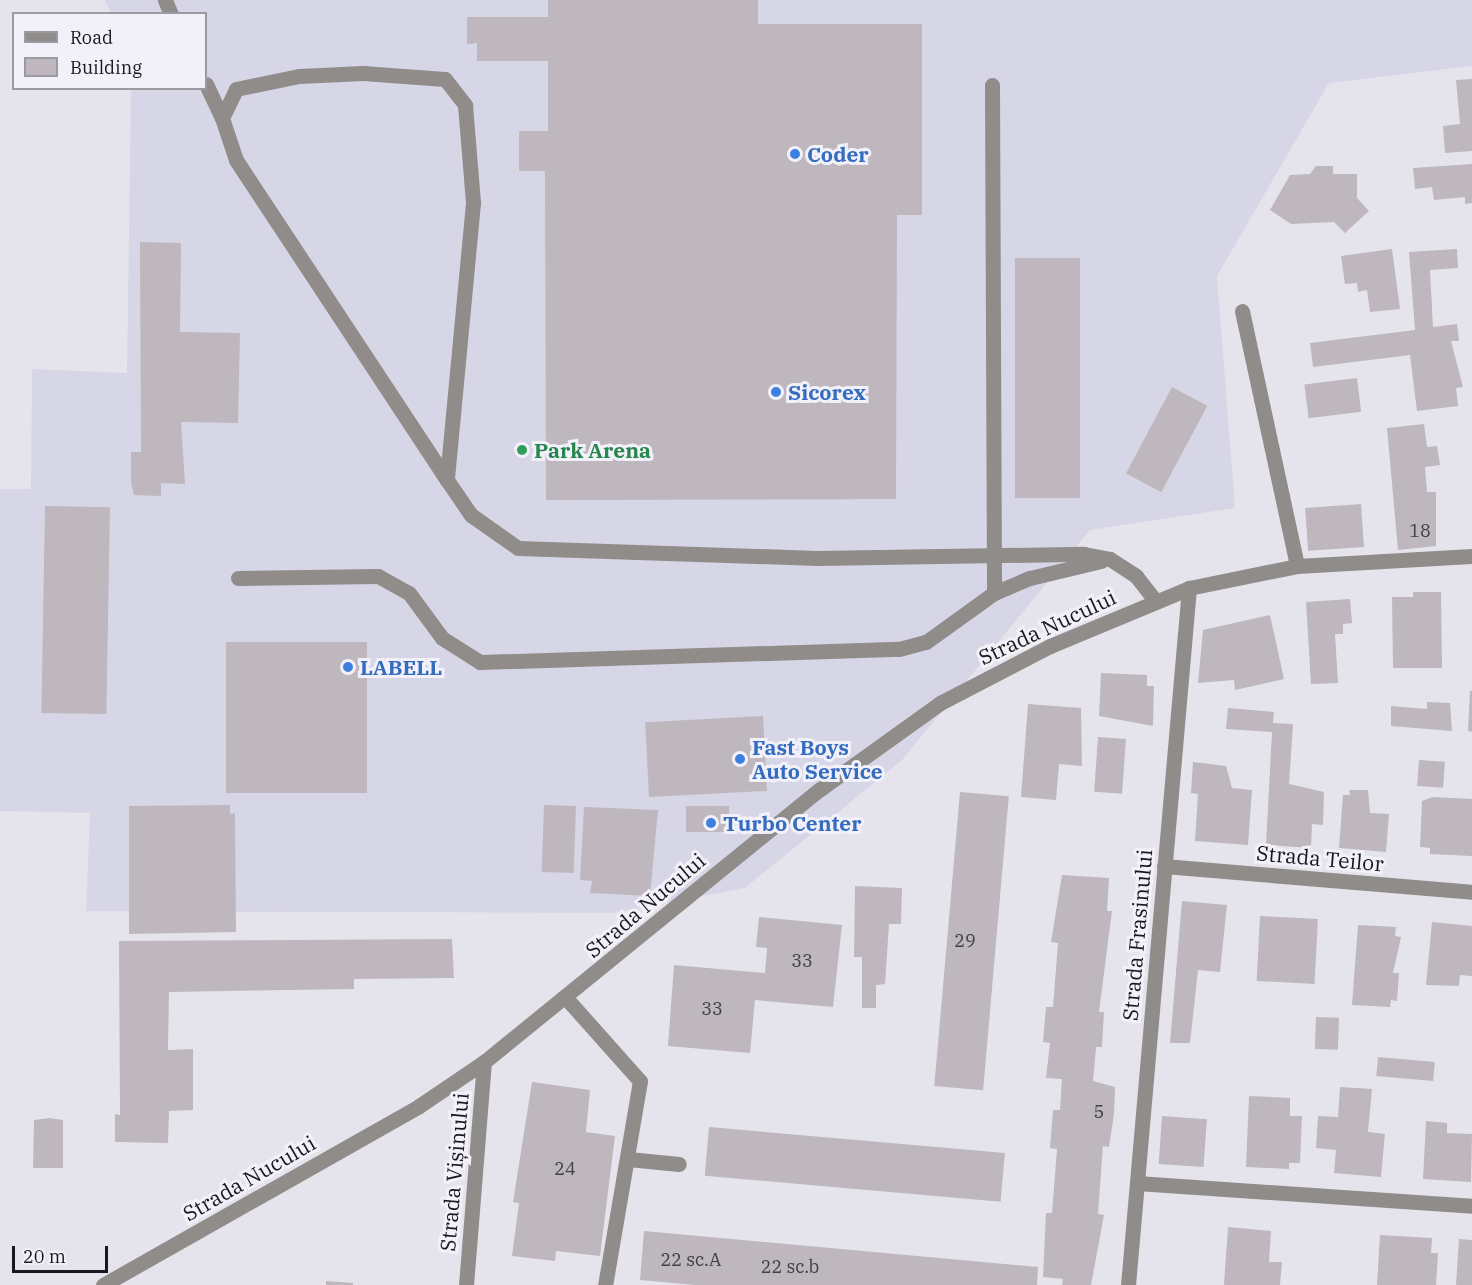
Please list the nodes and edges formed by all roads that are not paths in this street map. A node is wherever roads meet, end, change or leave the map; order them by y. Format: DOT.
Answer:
graph roads {
  1 [pos="992,85"];
  2 [pos="207,86"];
  3 [pos="222,118"];
  4 [pos="1242,311"];
  5 [pos="447,480"];
  6 [pos="994,555"];
  7 [pos="1472,556"];
  8 [pos="1110,559"];
  9 [pos="1297,566"];
  10 [pos="238,578"];
  11 [pos="1189,588"];
  12 [pos="994,593"];
  13 [pos="1155,600"];
  14 [pos="1164,866"];
  15 [pos="1472,892"];
  16 [pos="566,998"];
  17 [pos="484,1062"];
  18 [pos="628,1159"];
  19 [pos="679,1164"];
  20 [pos="1137,1183"];
  21 [pos="1472,1206"];
  22 [pos="103,1285"];
  23 [pos="466,1285"];
  24 [pos="605,1285"];
  25 [pos="1128,1285"];
  1 -- 6 [label="street"];
  2 -- 3 [label="street"];
  3 -- 5 [label="street"];
  3 -- 5 [label="street"];
  4 -- 9 [label="street"];
  5 -- 6 [label="street"];
  6 -- 8 [label="street"];
  6 -- 12 [label="street"];
  7 -- 9 [label="street, Strada Nucului"];
  8 -- 12 [label="street"];
  8 -- 13 [label="street"];
  9 -- 11 [label="street, Strada Nucului"];
  10 -- 12 [label="street"];
  11 -- 13 [label="street, Strada Nucului"];
  11 -- 14 [label="street, Strada Frasinului"];
  13 -- 16 [label="street, Strada Nucului"];
  14 -- 15 [label="street, Strada Teilor"];
  14 -- 20 [label="street, Strada Frasinului"];
  16 -- 17 [label="street, Strada Nucului"];
  16 -- 18 [label="street"];
  17 -- 22 [label="street, Strada Nucului"];
  17 -- 23 [label="street, Strada Vișinului"];
  18 -- 19 [label="street"];
  18 -- 24 [label="street"];
  20 -- 21 [label="street"];
  20 -- 25 [label="street, Strada Frasinului"];
}
